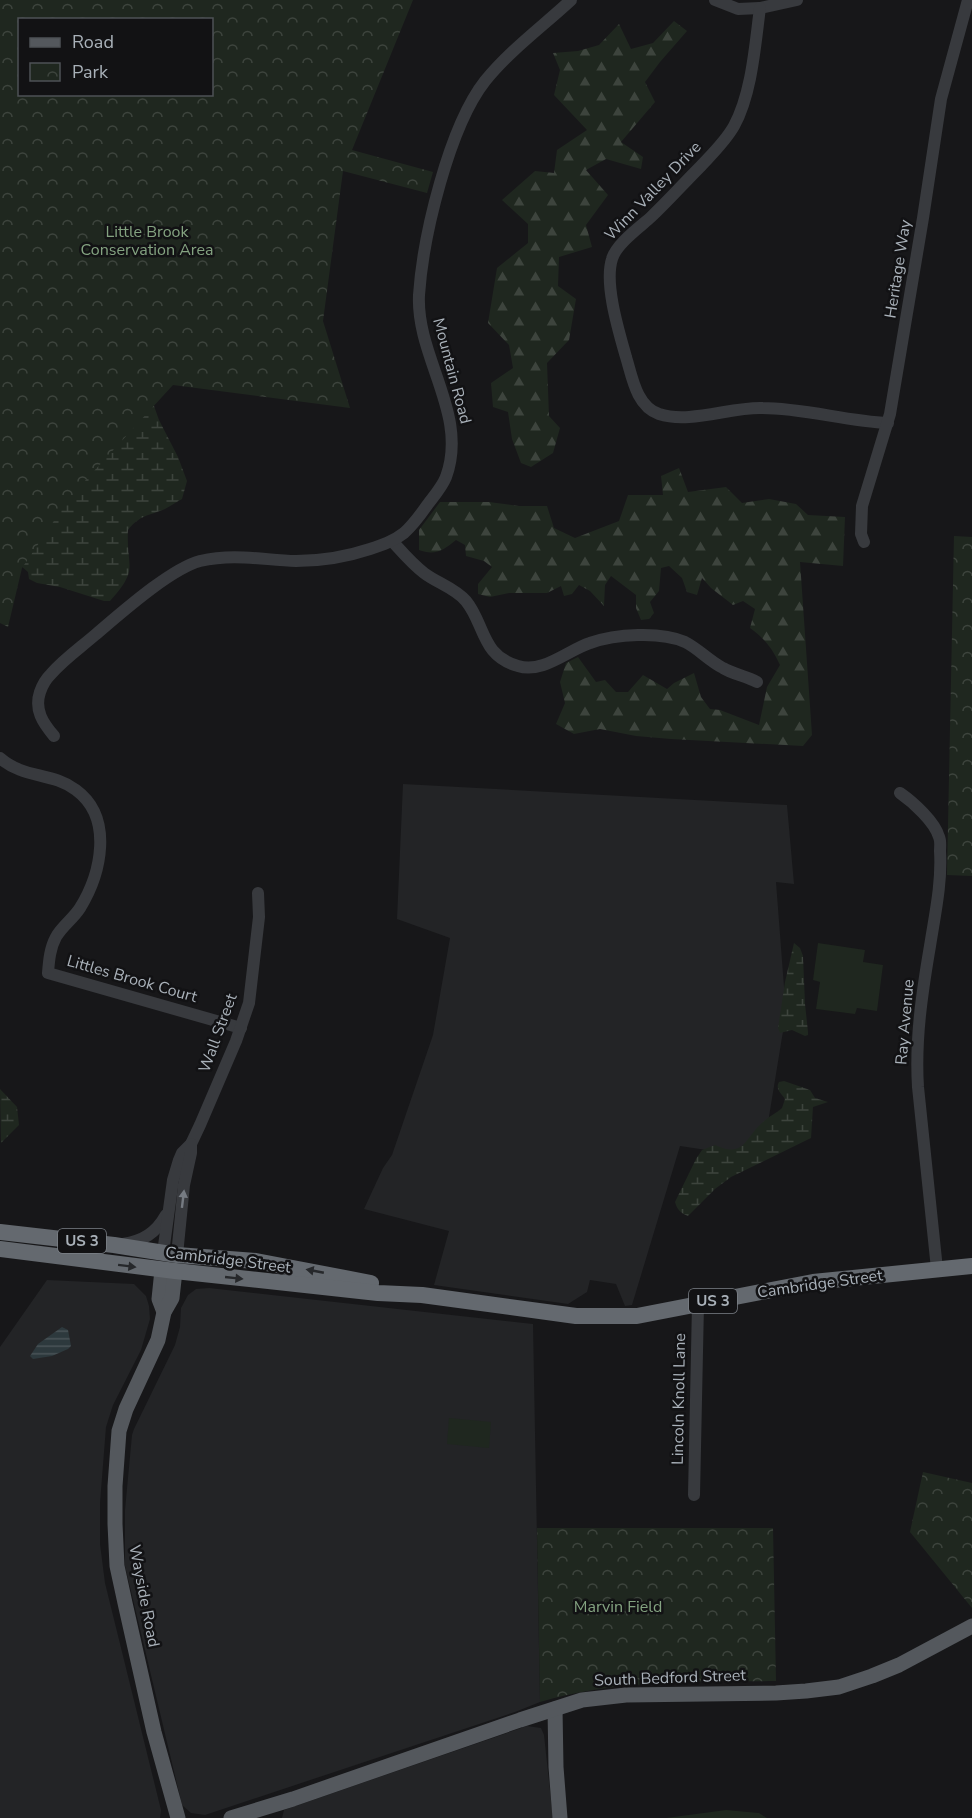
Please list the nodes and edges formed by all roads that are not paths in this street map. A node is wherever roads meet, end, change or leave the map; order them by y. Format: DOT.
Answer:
graph roads {
  1 [pos="571,0"];
  2 [pos="715,0"];
  3 [pos="797,0"];
  4 [pos="968,0"];
  5 [pos="760,8"];
  6 [pos="888,423"];
  7 [pos="392,541"];
  8 [pos="864,542"];
  9 [pos="756,682"];
  10 [pos="54,736"];
  11 [pos="0,758"];
  12 [pos="900,793"];
  13 [pos="258,893"];
  14 [pos="241,1028"];
  15 [pos="191,1144"];
  16 [pos="170,1205"];
  17 [pos="0,1227"];
  18 [pos="0,1232"];
  19 [pos="24,1235"];
  20 [pos="114,1245"];
  21 [pos="4,1252"];
  22 [pos="169,1262"];
  23 [pos="972,1266"];
  24 [pos="937,1269"];
  25 [pos="698,1304"];
  26 [pos="694,1496"];
  27 [pos="972,1626"];
  28 [pos="555,1709"];
  29 [pos="178,1818"];
  30 [pos="231,1818"];
  31 [pos="560,1818"];
  1 -- 7 [label="street, Mountain Road"];
  2 -- 5 [label="street"];
  3 -- 5 [label="street"];
  4 -- 6 [label="street, Heritage Way"];
  5 -- 6 [label="street, Winn Valley Drive"];
  6 -- 8 [label="street, Heritage Way"];
  7 -- 9 [label="street"];
  7 -- 10 [label="street, Mountain Road"];
  11 -- 14 [label="street, Littles Brook Court"];
  12 -- 24 [label="street, Ray Avenue"];
  13 -- 14 [label="street, Wall Street"];
  14 -- 15 [label="street, Wall Street"];
  15 -- 16 [label="street, Wall Street"];
  22 -- 15 [label="street, Wall Street, one-way"];
  16 -- 20 [label="street, Wall Street"];
  16 -- 22 [label="street, Wall Street"];
  17 -- 19 [label="highway"];
  18 -- 19 [label="highway, Cambridge Street / US 3"];
  19 -- 20 [label="highway, Cambridge Street / US 3"];
  20 -- 22 [label="highway, Cambridge Street / US 3"];
  21 -- 22 [label="highway, Cambridge Street / US 3, one-way"];
  22 -- 25 [label="highway, Cambridge Street / US 3"];
  22 -- 29 [label="main road, Wayside Road"];
  23 -- 24 [label="highway, Cambridge Street / US 3"];
  24 -- 25 [label="highway, Cambridge Street / US 3"];
  25 -- 26 [label="street, Lincoln Knoll Lane"];
  27 -- 28 [label="main road, South Bedford Street"];
  28 -- 30 [label="main road, South Bedford Street"];
  28 -- 31 [label="main road"];
}
